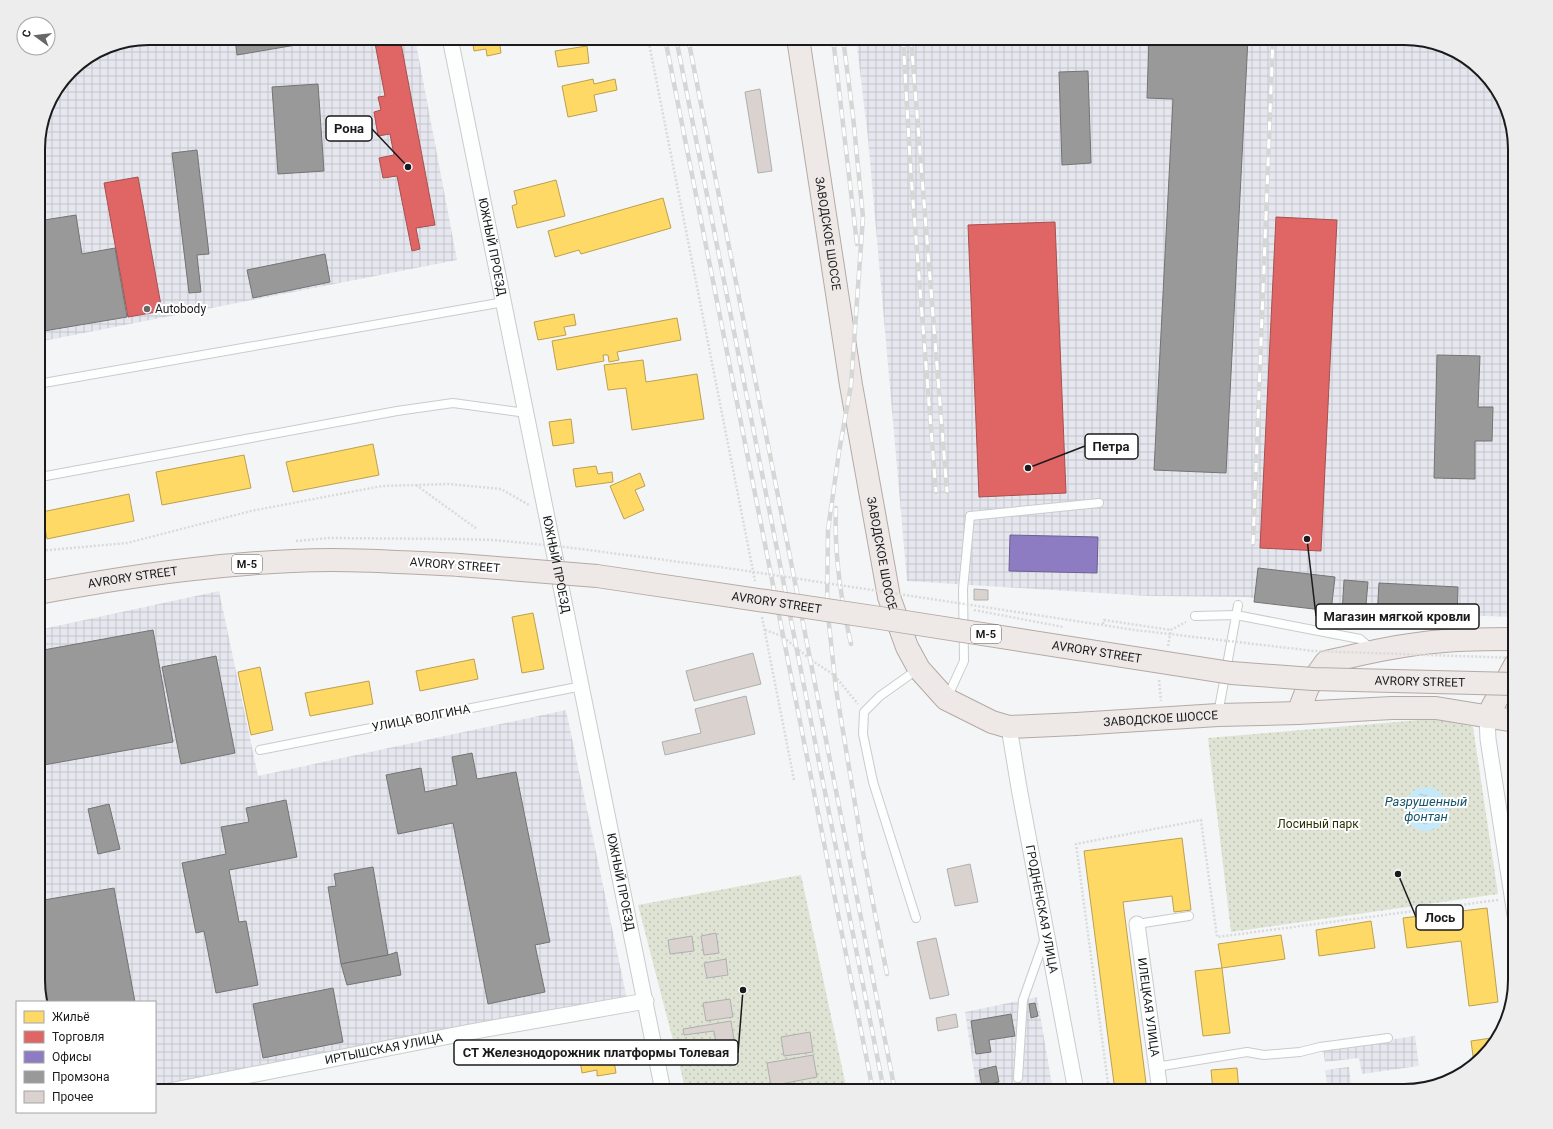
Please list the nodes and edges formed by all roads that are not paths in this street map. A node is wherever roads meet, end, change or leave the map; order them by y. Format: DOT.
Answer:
graph roads {
  1 [pos="451,45"];
  2 [pos="799,45"];
  3 [pos="504,302"];
  4 [pos="45,383"];
  5 [pos="526,413"];
  6 [pos="45,476"];
  7 [pos="1099,503"];
  8 [pos="45,592"];
  9 [pos="1238,605"];
  10 [pos="1236,615"];
  11 [pos="1195,616"];
  12 [pos="1508,639"];
  13 [pos="1374,651"];
  14 [pos="919,669"];
  15 [pos="1508,678"];
  16 [pos="1508,684"];
  17 [pos="582,686"];
  18 [pos="946,699"];
  19 [pos="1298,713"];
  20 [pos="1218,715"];
  21 [pos="1488,717"];
  22 [pos="1508,720"];
  23 [pos="1009,727"];
  24 [pos="260,750"];
  25 [pos="1508,869"];
  26 [pos="1189,916"];
  27 [pos="916,918"];
  28 [pos="1137,924"];
  29 [pos="1046,935"];
  30 [pos="646,1001"];
  31 [pos="1388,1038"];
  32 [pos="1156,1066"];
  33 [pos="1018,1078"];
  34 [pos="205,1084"];
  35 [pos="662,1084"];
  36 [pos="1075,1084"];
  37 [pos="1159,1084"];
  1 -- 3 [label="street, ЮЖНЫЙ ПРОЕЗД"];
  2 -- 14 [label="main road, ЗАВОДСКОЕ ШОССЕ"];
  3 -- 4 [label="lane"];
  3 -- 5 [label="street, ЮЖНЫЙ ПРОЕЗД"];
  5 -- 6 [label="lane"];
  5 -- 17 [label="street, ЮЖНЫЙ ПРОЕЗД"];
  7 -- 18 [label="lane"];
  8 -- 16 [label="main road, AVRORY STREET / М-5, bridge"];
  9 -- 10 [label="lane"];
  10 -- 11 [label="lane"];
  10 -- 13 [label="lane"];
  10 -- 20 [label="lane"];
  12 -- 13 [label="main road"];
  13 -- 19 [label="main road"];
  14 -- 18 [label="main road, ЗАВОДСКОЕ ШОССЕ"];
  14 -- 27 [label="lane"];
  15 -- 21 [label="main road"];
  17 -- 24 [label="lane, УЛИЦА ВОЛГИНА"];
  17 -- 30 [label="street, ЮЖНЫЙ ПРОЕЗД"];
  18 -- 23 [label="main road, ЗАВОДСКОЕ ШОССЕ"];
  19 -- 20 [label="main road, ЗАВОДСКОЕ ШОССЕ"];
  19 -- 21 [label="main road, ЗАВОДСКОЕ ШОССЕ"];
  20 -- 23 [label="main road, ЗАВОДСКОЕ ШОССЕ"];
  21 -- 22 [label="main road, ЗАВОДСКОЕ ШОССЕ"];
  21 -- 25 [label="street"];
  23 -- 29 [label="street, ГРОДНЕНСКАЯ УЛИЦА"];
  26 -- 28 [label="lane"];
  28 -- 32 [label="street, ИЛЕЦКАЯ УЛИЦА"];
  29 -- 33 [label="lane"];
  29 -- 36 [label="street, ГРОДНЕНСКАЯ УЛИЦА"];
  30 -- 34 [label="street, ИРТЫШСКАЯ УЛИЦА"];
  30 -- 35 [label="street, ЮЖНЫЙ ПРОЕЗД"];
  31 -- 32 [label="lane"];
  32 -- 37 [label="street, ИЛЕЦКАЯ УЛИЦА"];
}
